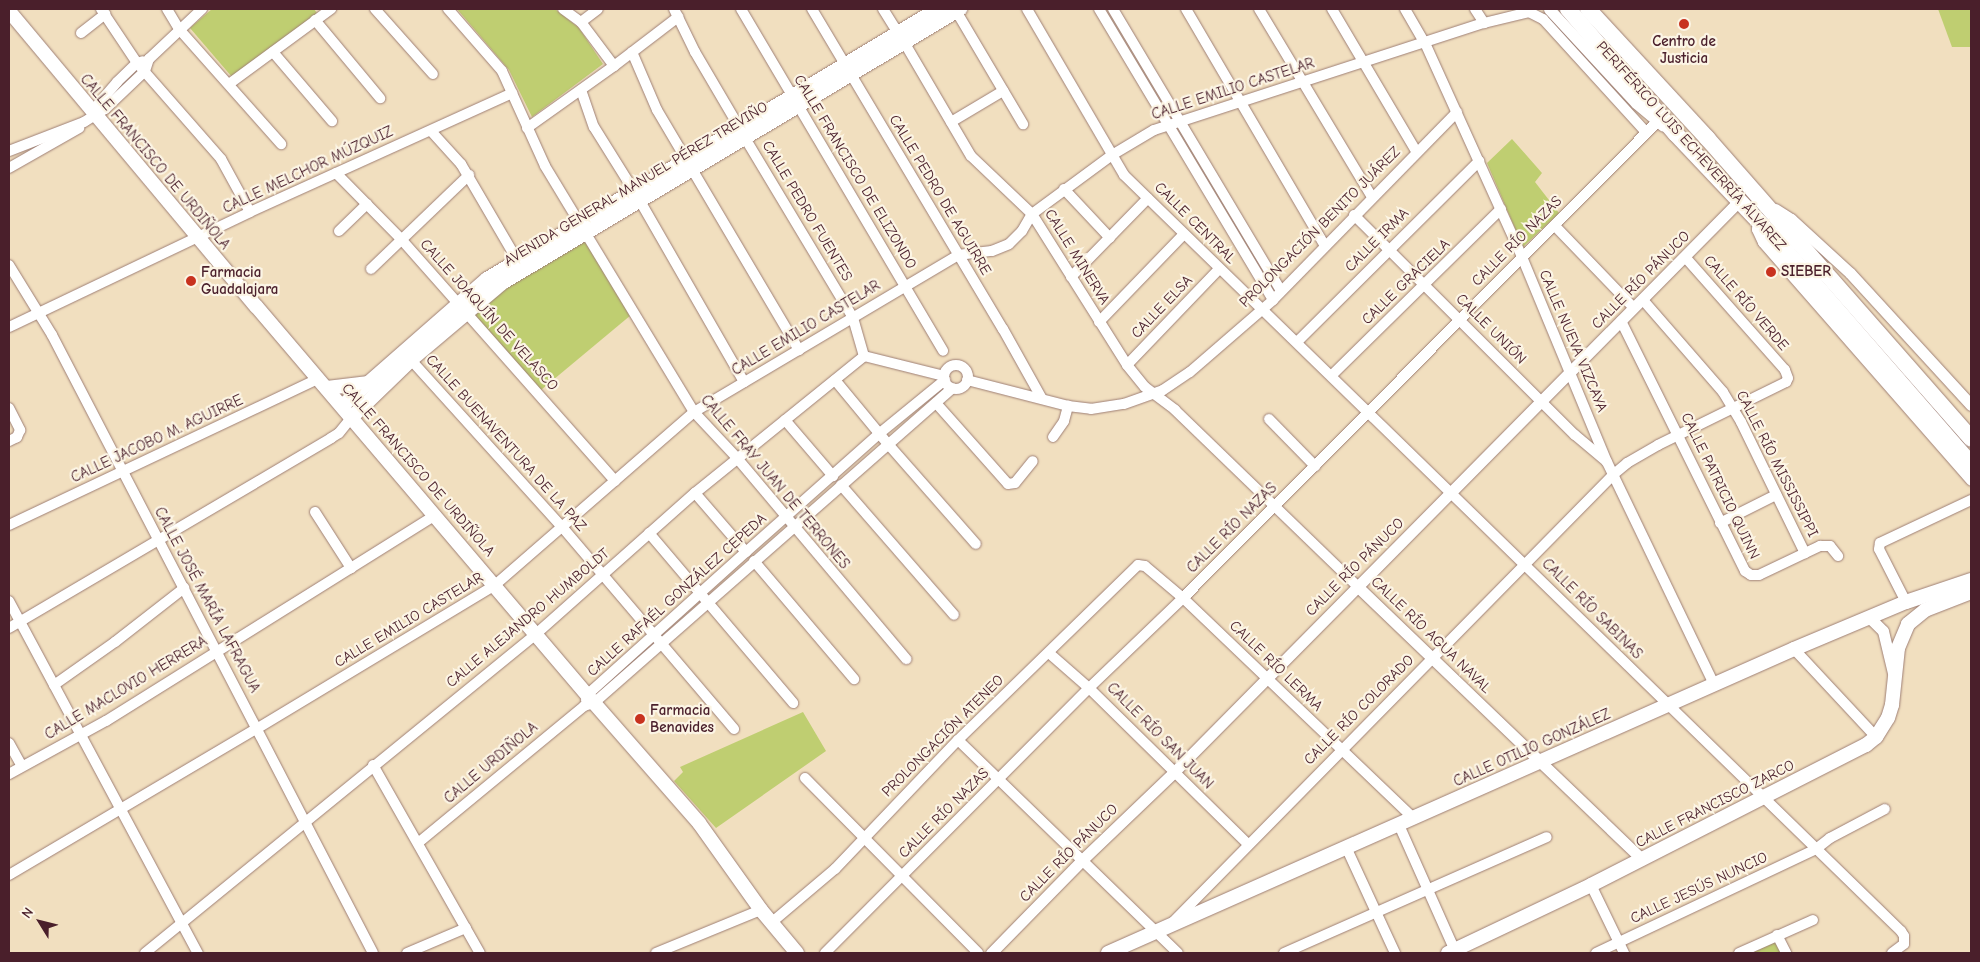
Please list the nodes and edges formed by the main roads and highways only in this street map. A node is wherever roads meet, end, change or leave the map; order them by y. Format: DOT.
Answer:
graph roads {
  1 [pos="938,9"];
  2 [pos="1568,9"];
  3 [pos="1588,9"];
  4 [pos="957,10"];
  5 [pos="9,11"];
  6 [pos="901,38"];
  7 [pos="583,228"];
  8 [pos="462,307"];
  9 [pos="1846,308"];
  10 [pos="369,382"];
  11 [pos="322,384"];
  12 [pos="347,411"];
  13 [pos="1971,439"];
  14 [pos="1971,464"];
  15 [pos="1971,580"];
  16 [pos="1971,592"];
  17 [pos="1453,952"];
  18 [pos="797,953"];
  19 [pos="1108,953"];
  1 -- 6 [label="main road, AVENIDA GENERAL MANUEL PÉREZ TREVIÑO"];
  2 -- 9 [label="highway, PERIFÉRICO LUIS ECHEVERRÍA ÁLVAREZ"];
  3 -- 9 [label="highway, PERIFÉRICO LUIS ECHEVERRÍA ÁLVAREZ"];
  4 -- 6 [label="main road, AVENIDA GENERAL MANUEL PÉREZ TREVIÑO"];
  5 -- 11 [label="main road, CALLE FRANCISCO DE URDIÑOLA"];
  6 -- 7 [label="main road, AVENIDA GENERAL MANUEL PÉREZ TREVIÑO"];
  7 -- 8 [label="main road, AVENIDA GENERAL MANUEL PÉREZ TREVIÑO"];
  7 -- 8 [label="main road, AVENIDA GENERAL MANUEL PÉREZ TREVIÑO"];
  8 -- 10 [label="main road, AVENIDA GENERAL MANUEL PÉREZ TREVIÑO"];
  8 -- 12 [label="main road, AVENIDA GENERAL MANUEL PÉREZ TREVIÑO"];
  9 -- 13 [label="highway, PERIFÉRICO LUIS ECHEVERRÍA ÁLVAREZ"];
  9 -- 14 [label="highway, PERIFÉRICO LUIS ECHEVERRÍA ÁLVAREZ"];
  10 -- 11 [label="main road"];
  10 -- 12 [label="main road, AVENIDA GENERAL MANUEL PÉREZ TREVIÑO"];
  11 -- 12 [label="main road, CALLE FRANCISCO DE URDIÑOLA"];
  12 -- 18 [label="main road, CALLE FRANCISCO DE URDIÑOLA"];
  15 -- 19 [label="main road, CALLE OTILIO GONZÁLEZ"];
  16 -- 17 [label="main road, CALLE FRANCISCO ZARCO"];
}
